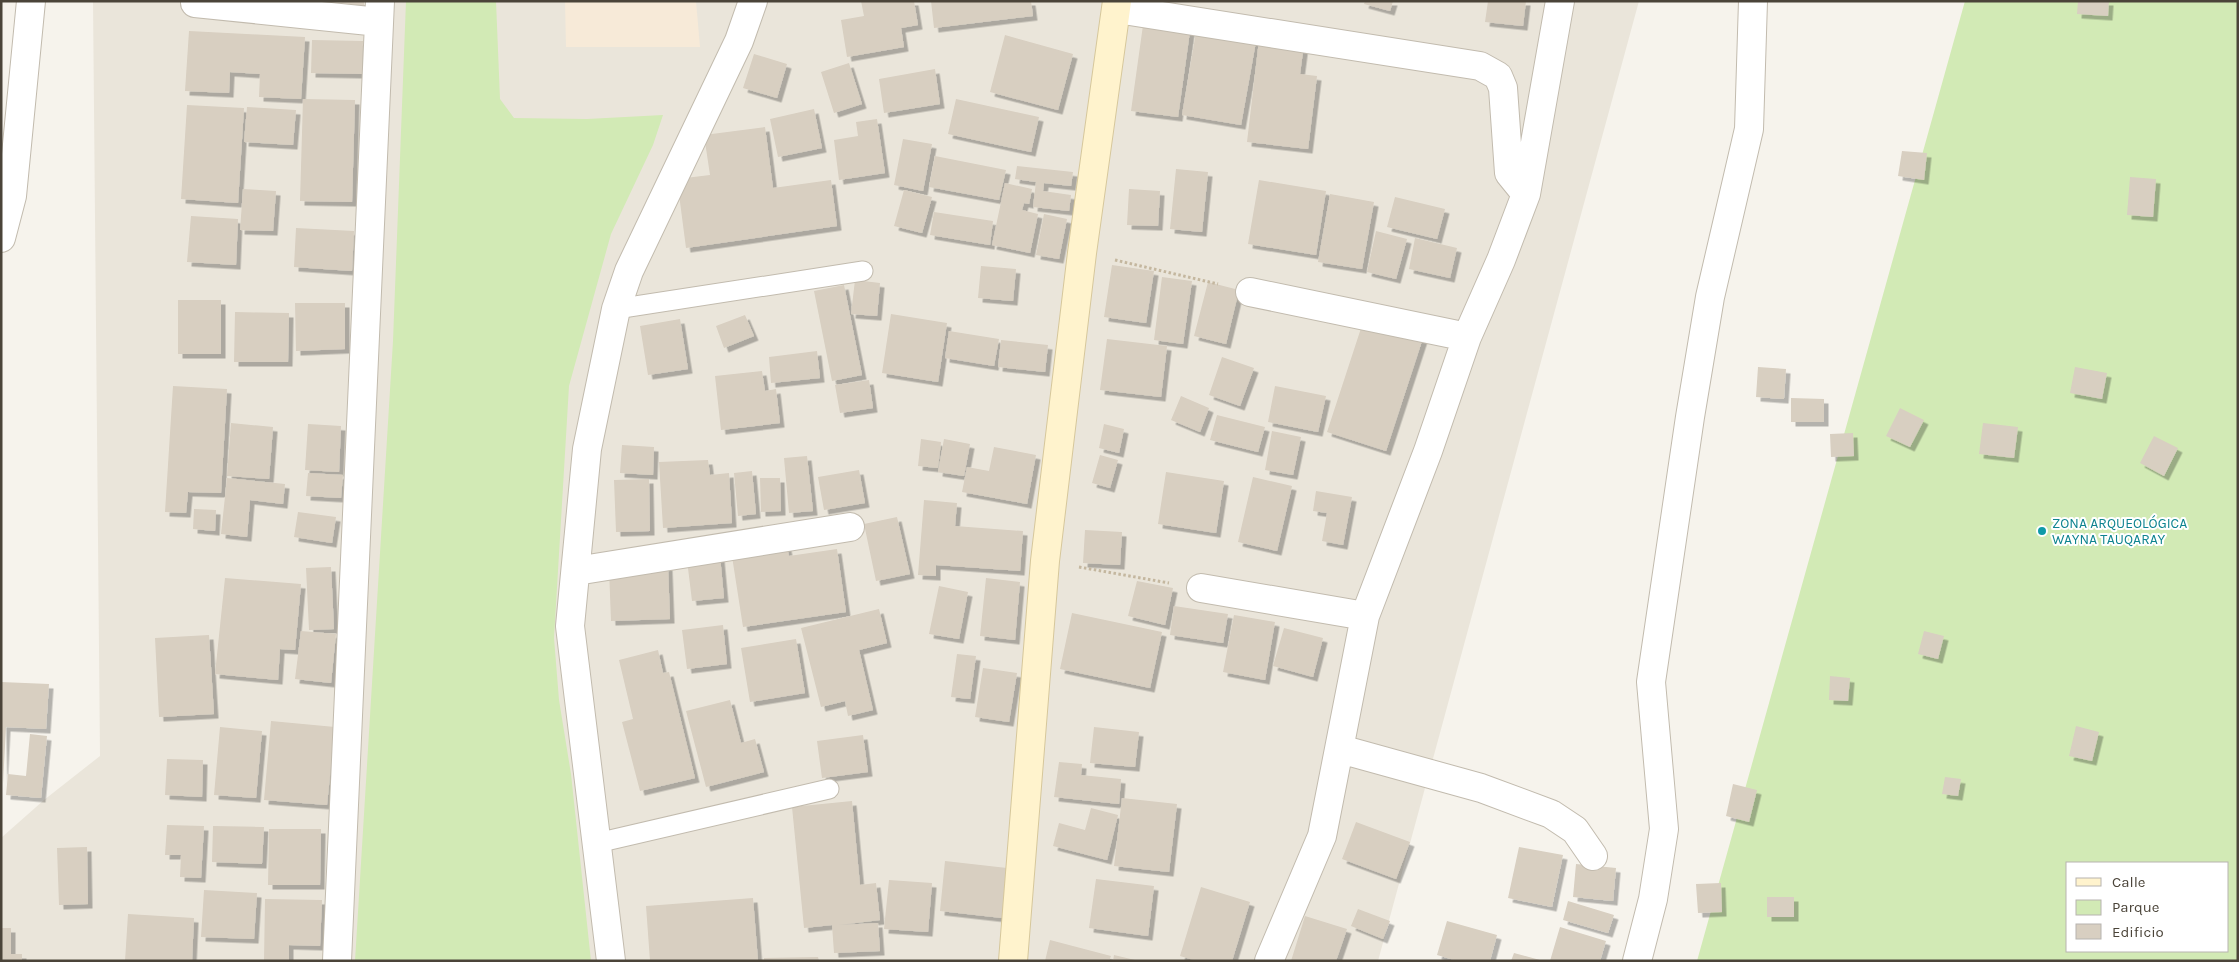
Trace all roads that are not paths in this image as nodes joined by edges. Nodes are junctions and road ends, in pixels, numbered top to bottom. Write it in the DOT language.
graph roads {
  1 [pos="30,1"];
  2 [pos="753,1"];
  3 [pos="1560,1"];
  4 [pos="1753,1"];
  5 [pos="194,3"];
  6 [pos="1117,5"];
  7 [pos="379,12"];
  8 [pos="1526,194"];
  9 [pos="1,238"];
  10 [pos="863,271"];
  11 [pos="1250,292"];
  12 [pos="616,309"];
  13 [pos="1467,337"];
  14 [pos="850,526"];
  15 [pos="576,571"];
  16 [pos="1201,588"];
  17 [pos="1365,616"];
  18 [pos="1340,749"];
  19 [pos="829,789"];
  20 [pos="597,843"];
  21 [pos="1593,856"];
  22 [pos="337,961"];
  23 [pos="610,961"];
  24 [pos="1014,961"];
  25 [pos="1269,961"];
  26 [pos="1637,961"];
  1 -- 9 [label="street"];
  2 -- 12 [label="street"];
  3 -- 8 [label="street"];
  4 -- 26 [label="street"];
  5 -- 7 [label="street"];
  6 -- 8 [label="street"];
  6 -- 24 [label="main road"];
  7 -- 22 [label="street"];
  8 -- 13 [label="street"];
  10 -- 12 [label="lane"];
  11 -- 13 [label="street"];
  12 -- 15 [label="street"];
  13 -- 17 [label="street"];
  14 -- 15 [label="street"];
  15 -- 20 [label="street"];
  16 -- 17 [label="street"];
  17 -- 18 [label="street"];
  18 -- 21 [label="street"];
  18 -- 25 [label="street"];
  19 -- 20 [label="lane"];
  20 -- 23 [label="street"];
}
